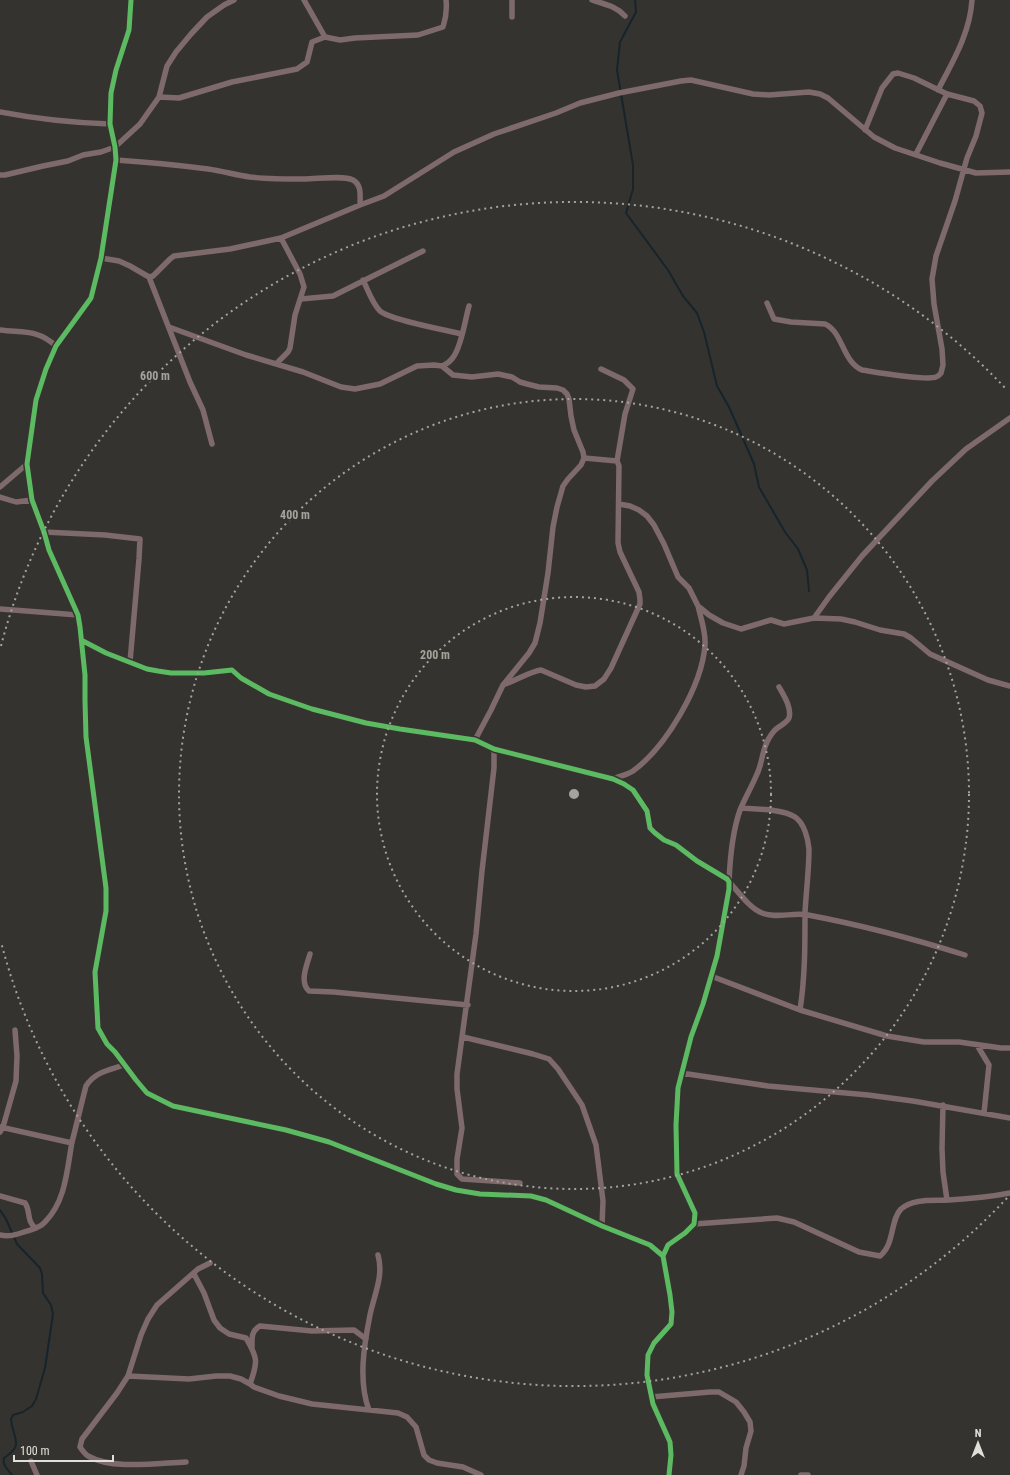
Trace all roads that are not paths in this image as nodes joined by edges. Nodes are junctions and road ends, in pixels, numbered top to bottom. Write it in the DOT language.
graph roads {
  1 [pos="131,0"];
  2 [pos="234,0"];
  3 [pos="304,0"];
  4 [pos="446,0"];
  5 [pos="512,0"];
  6 [pos="592,0"];
  7 [pos="972,0"];
  8 [pos="625,16"];
  9 [pos="512,17"];
  10 [pos="325,37"];
  11 [pos="938,90"];
  12 [pos="947,94"];
  13 [pos="159,97"];
  14 [pos="0,112"];
  15 [pos="110,124"];
  16 [pos="865,130"];
  17 [pos="115,147"];
  18 [pos="916,154"];
  19 [pos="116,160"];
  20 [pos="964,169"];
  21 [pos="1010,172"];
  22 [pos="0,175"];
  23 [pos="360,205"];
  24 [pos="282,238"];
  25 [pos="423,251"];
  26 [pos="101,258"];
  27 [pos="149,277"];
  28 [pos="363,280"];
  29 [pos="301,298"];
  30 [pos="767,303"];
  31 [pos="469,306"];
  32 [pos="169,327"];
  33 [pos="0,330"];
  34 [pos="462,334"];
  35 [pos="56,346"];
  36 [pos="277,363"];
  37 [pos="442,366"];
  38 [pos="601,368"];
  39 [pos="1010,418"];
  40 [pos="212,444"];
  41 [pos="584,458"];
  42 [pos="616,461"];
  43 [pos="27,464"];
  44 [pos="0,487"];
  45 [pos="0,497"];
  46 [pos="32,500"];
  47 [pos="620,504"];
  48 [pos="44,532"];
  49 [pos="698,606"];
  50 [pos="0,609"];
  51 [pos="78,615"];
  52 [pos="814,618"];
  53 [pos="82,641"];
  54 [pos="130,662"];
  55 [pos="503,685"];
  56 [pos="1010,686"];
  57 [pos="779,687"];
  58 [pos="475,740"];
  59 [pos="494,749"];
  60 [pos="613,779"];
  61 [pos="741,808"];
  62 [pos="729,882"];
  63 [pos="805,914"];
  64 [pos="310,954"];
  65 [pos="965,955"];
  66 [pos="712,976"];
  67 [pos="468,1005"];
  68 [pos="800,1010"];
  69 [pos="15,1030"];
  70 [pos="463,1037"];
  71 [pos="977,1045"];
  72 [pos="1010,1048"];
  73 [pos="124,1065"];
  74 [pos="681,1073"];
  75 [pos="944,1105"];
  76 [pos="984,1113"];
  77 [pos="1010,1118"];
  78 [pos="1,1129"];
  79 [pos="72,1143"];
  80 [pos="520,1183"];
  81 [pos="1010,1193"];
  82 [pos="0,1196"];
  83 [pos="947,1200"];
  84 [pos="694,1224"];
  85 [pos="602,1226"];
  86 [pos="36,1228"];
  87 [pos="0,1235"];
  88 [pos="378,1255"];
  89 [pos="663,1256"];
  90 [pos="210,1263"];
  91 [pos="194,1274"];
  92 [pos="366,1339"];
  93 [pos="252,1347"];
  94 [pos="128,1376"];
  95 [pos="250,1384"];
  96 [pos="651,1397"];
  97 [pos="369,1410"];
  98 [pos="31,1461"];
  99 [pos="186,1462"];
  100 [pos="37,1475"];
  101 [pos="481,1475"];
  102 [pos="668,1475"];
  103 [pos="742,1475"];
  104 [pos="801,1475"];
  105 [pos="808,1475"];
  1 -- 15 [label="street"];
  2 -- 13 [label="street"];
  3 -- 10 [label="street"];
  4 -- 10 [label="street"];
  5 -- 9 [label="street"];
  6 -- 8 [label="street"];
  7 -- 11 [label="street"];
  10 -- 13 [label="street"];
  11 -- 12 [label="street"];
  11 -- 16 [label="street"];
  12 -- 18 [label="street"];
  12 -- 20 [label="street"];
  13 -- 17 [label="street"];
  14 -- 15 [label="street"];
  15 -- 17 [label="street"];
  16 -- 18 [label="street"];
  16 -- 23 [label="street"];
  17 -- 19 [label="street"];
  17 -- 22 [label="street"];
  18 -- 20 [label="street"];
  19 -- 23 [label="street"];
  19 -- 26 [label="street"];
  20 -- 21 [label="street"];
  20 -- 30 [label="street"];
  23 -- 24 [label="street"];
  24 -- 27 [label="street"];
  24 -- 29 [label="street"];
  25 -- 28 [label="street"];
  26 -- 27 [label="street"];
  26 -- 35 [label="street"];
  27 -- 32 [label="street"];
  28 -- 29 [label="street"];
  28 -- 34 [label="street"];
  29 -- 36 [label="street"];
  31 -- 34 [label="street"];
  32 -- 36 [label="street"];
  32 -- 40 [label="street"];
  33 -- 35 [label="street"];
  34 -- 37 [label="street"];
  35 -- 43 [label="street"];
  36 -- 37 [label="street"];
  37 -- 41 [label="street"];
  38 -- 42 [label="street"];
  39 -- 52 [label="street"];
  41 -- 42 [label="street"];
  41 -- 55 [label="street"];
  42 -- 47 [label="street"];
  43 -- 44 [label="street"];
  43 -- 46 [label="street"];
  45 -- 46 [label="street"];
  46 -- 48 [label="street"];
  47 -- 49 [label="street"];
  47 -- 55 [label="street"];
  48 -- 51 [label="street"];
  48 -- 54 [label="street"];
  49 -- 52 [label="street"];
  49 -- 60 [label="street"];
  50 -- 51 [label="street"];
  51 -- 53 [label="street"];
  52 -- 56 [label="street"];
  53 -- 54 [label="street"];
  53 -- 73 [label="street"];
  54 -- 58 [label="street"];
  55 -- 58 [label="street"];
  57 -- 61 [label="street"];
  58 -- 59 [label="street"];
  59 -- 60 [label="street"];
  59 -- 67 [label="street"];
  60 -- 62 [label="street"];
  61 -- 62 [label="street"];
  61 -- 63 [label="street"];
  62 -- 63 [label="street"];
  62 -- 66 [label="street"];
  63 -- 65 [label="street"];
  63 -- 68 [label="street"];
  64 -- 67 [label="street"];
  66 -- 68 [label="street"];
  66 -- 74 [label="street"];
  67 -- 70 [label="street"];
  68 -- 71 [label="street"];
  69 -- 78 [label="street"];
  70 -- 80 [label="street"];
  70 -- 85 [label="street"];
  71 -- 72 [label="street"];
  71 -- 76 [label="street"];
  73 -- 79 [label="street"];
  73 -- 85 [label="street"];
  74 -- 75 [label="street"];
  74 -- 84 [label="street"];
  75 -- 76 [label="street"];
  75 -- 83 [label="street"];
  76 -- 77 [label="street"];
  78 -- 79 [label="street"];
  79 -- 86 [label="street"];
  81 -- 83 [label="street"];
  82 -- 86 [label="street"];
  83 -- 84 [label="street"];
  84 -- 89 [label="street"];
  85 -- 89 [label="street"];
  86 -- 87 [label="street"];
  88 -- 92 [label="street"];
  89 -- 96 [label="street"];
  90 -- 91 [label="street"];
  91 -- 93 [label="street"];
  91 -- 94 [label="street"];
  92 -- 93 [label="street"];
  92 -- 97 [label="street"];
  93 -- 95 [label="street"];
  94 -- 95 [label="street"];
  94 -- 99 [label="street"];
  95 -- 97 [label="street"];
  96 -- 102 [label="street"];
  96 -- 103 [label="street"];
  97 -- 101 [label="street"];
  98 -- 100 [label="street"];
  104 -- 105 [label="street"];
}
